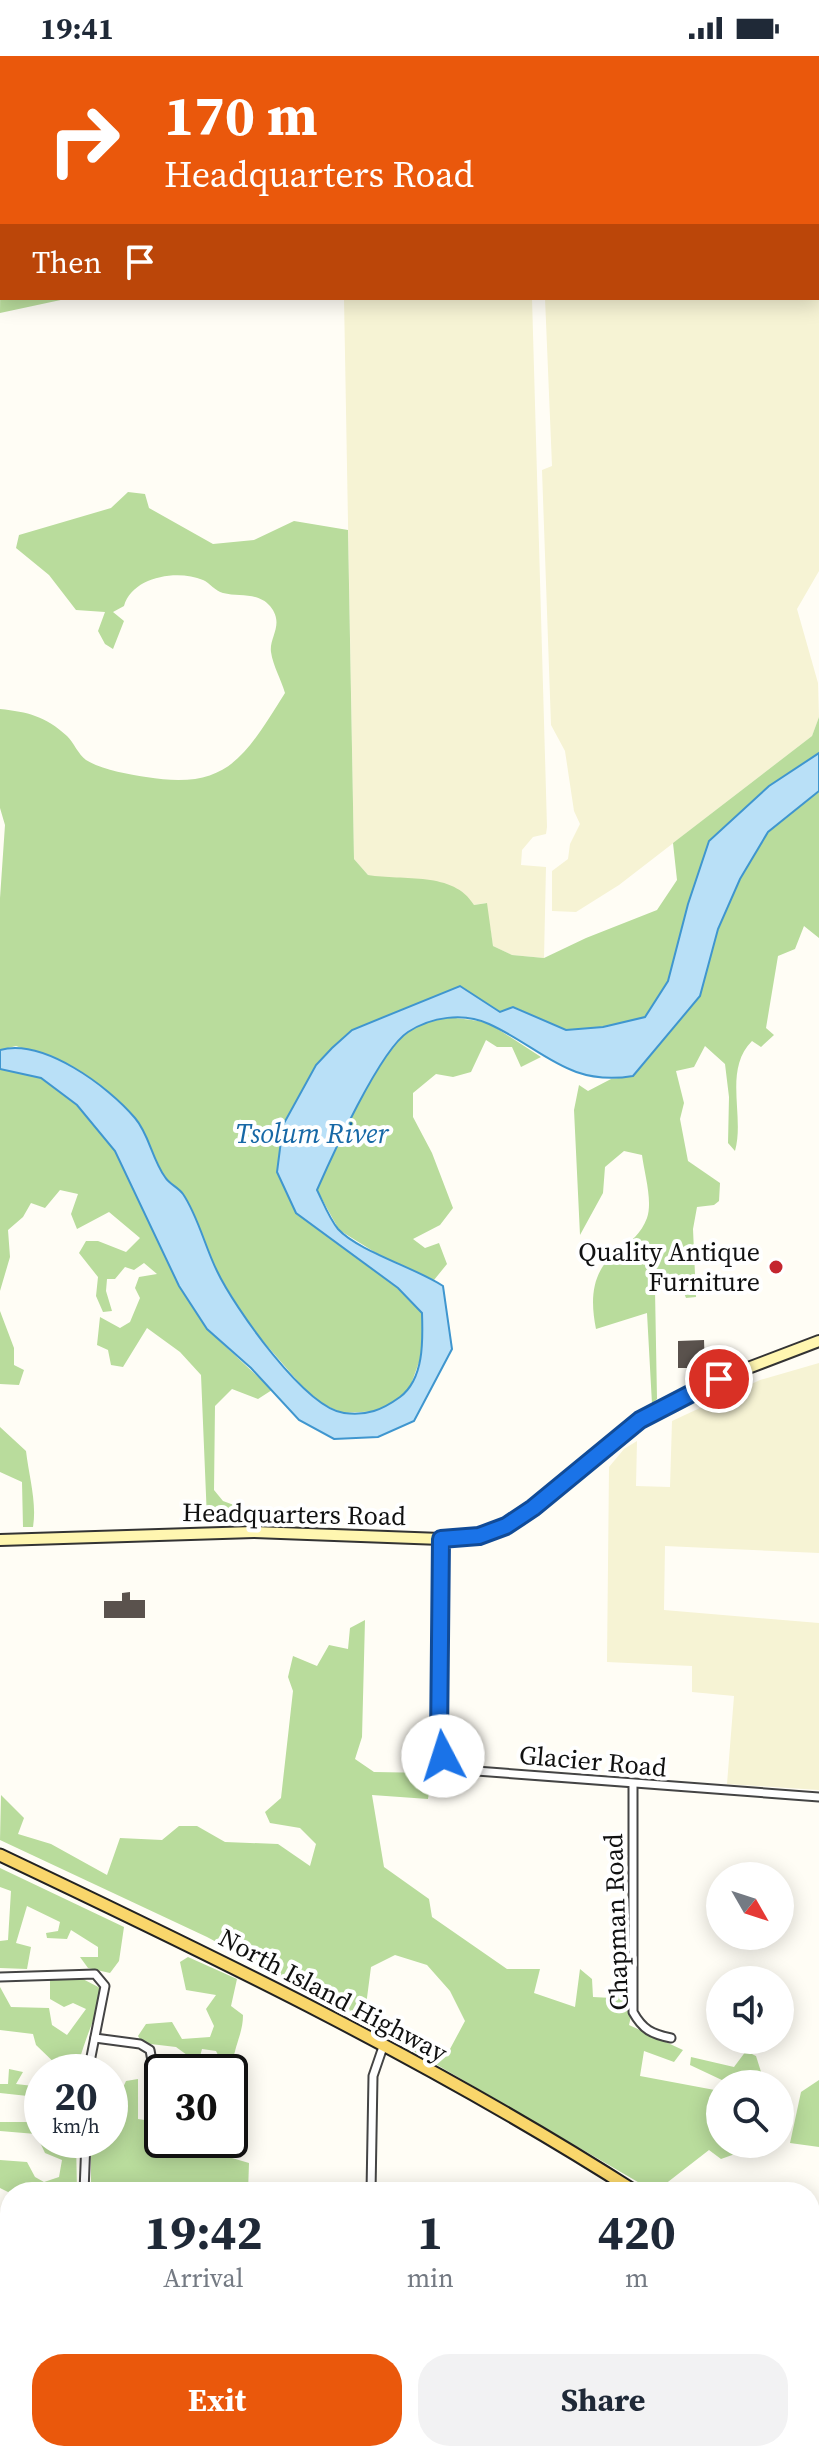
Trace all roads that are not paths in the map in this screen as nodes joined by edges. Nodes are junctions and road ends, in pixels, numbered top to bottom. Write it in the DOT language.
graph roads {
  1 [pos="819,1341"];
  2 [pos="441,1539"];
  3 [pos="0,1540"];
  4 [pos="633,1784"];
  5 [pos="819,1797"];
  6 [pos="0,1855"];
  7 [pos="0,1977"];
  8 [pos="95,2038"];
  9 [pos="671,2038"];
  10 [pos="384,2044"];
  11 [pos="92,2054"];
  12 [pos="151,2054"];
  13 [pos="85,2158"];
  14 [pos="84,2182"];
  15 [pos="371,2182"];
  16 [pos="620,2182"];
  1 -- 2 [label="main road, Headquarters Road"];
  2 -- 3 [label="main road, Headquarters Road"];
  2 -- 4 [label="street, Glacier Road"];
  4 -- 5 [label="street, Glacier Road"];
  4 -- 9 [label="street, Chapman Road"];
  6 -- 10 [label="main road, North Island Highway"];
  7 -- 8 [label="street"];
  8 -- 11 [label="street"];
  8 -- 12 [label="street"];
  10 -- 15 [label="street"];
  10 -- 16 [label="main road, North Island Highway"];
  13 -- 14 [label="street"];
}
